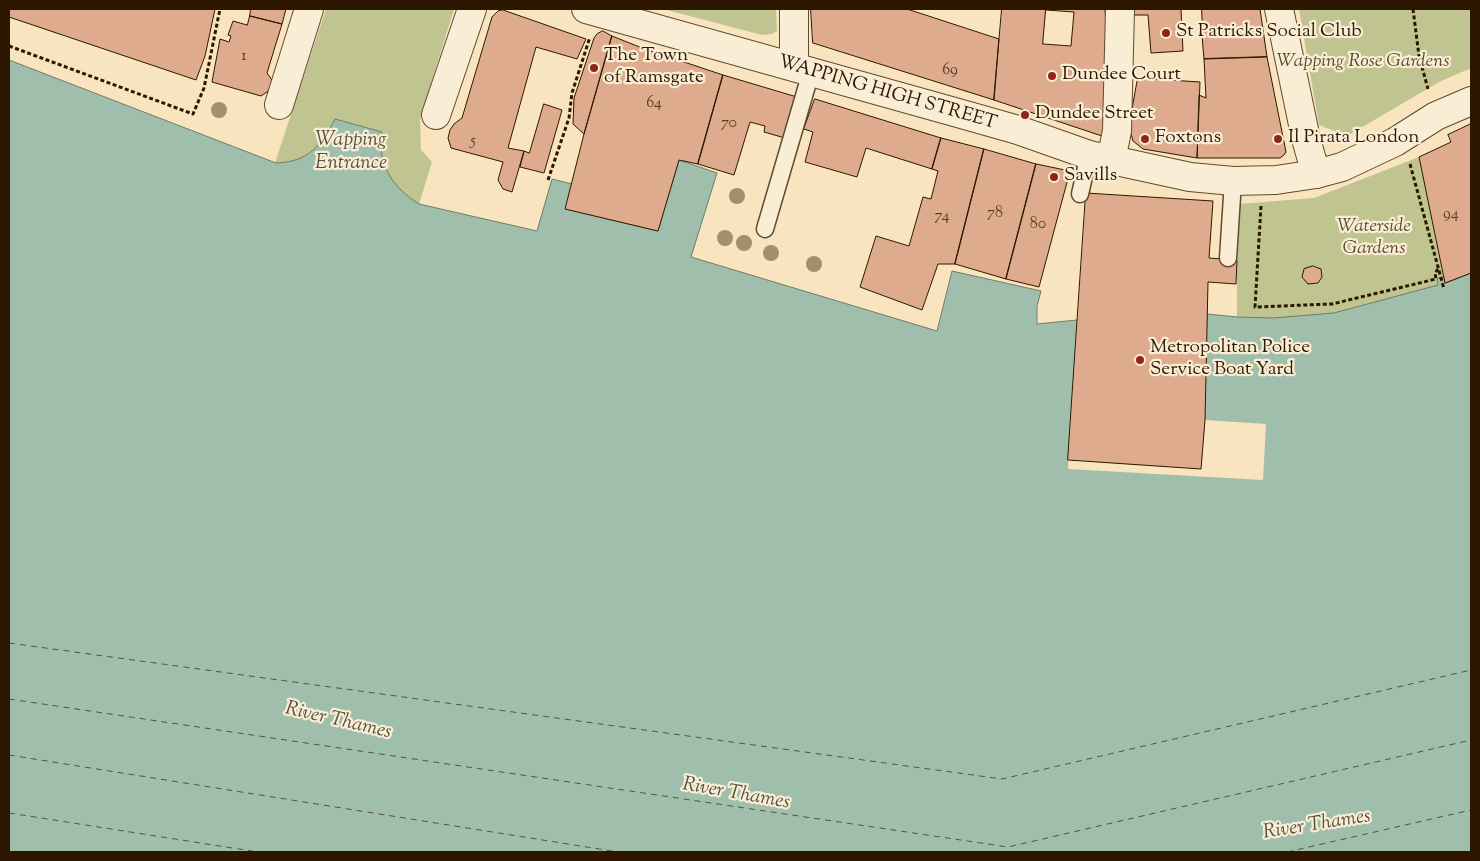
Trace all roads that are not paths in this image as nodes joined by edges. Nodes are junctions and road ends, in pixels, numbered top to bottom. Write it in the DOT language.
graph roads {
  1 [pos="309,9"];
  2 [pos="472,9"];
  3 [pos="794,9"];
  4 [pos="1120,9"];
  5 [pos="1279,9"];
  6 [pos="592,11"];
  7 [pos="802,70"];
  8 [pos="1471,101"];
  9 [pos="279,105"];
  10 [pos="436,115"];
  11 [pos="1100,158"];
  12 [pos="1316,174"];
  13 [pos="1233,181"];
  14 [pos="1080,194"];
  15 [pos="766,229"];
  16 [pos="1228,258"];
  1 -- 9 [label="street"];
  2 -- 10 [label="street"];
  3 -- 7 [label="street"];
  4 -- 11 [label="street"];
  5 -- 12 [label="street"];
  6 -- 7 [label="street, WAPPING HIGH STREET"];
  7 -- 11 [label="street, WAPPING HIGH STREET"];
  7 -- 15 [label="lane"];
  8 -- 12 [label="street, WAPPING HIGH STREET"];
  11 -- 13 [label="street, WAPPING HIGH STREET"];
  11 -- 14 [label="lane"];
  12 -- 13 [label="street, WAPPING HIGH STREET"];
  13 -- 16 [label="lane"];
}
